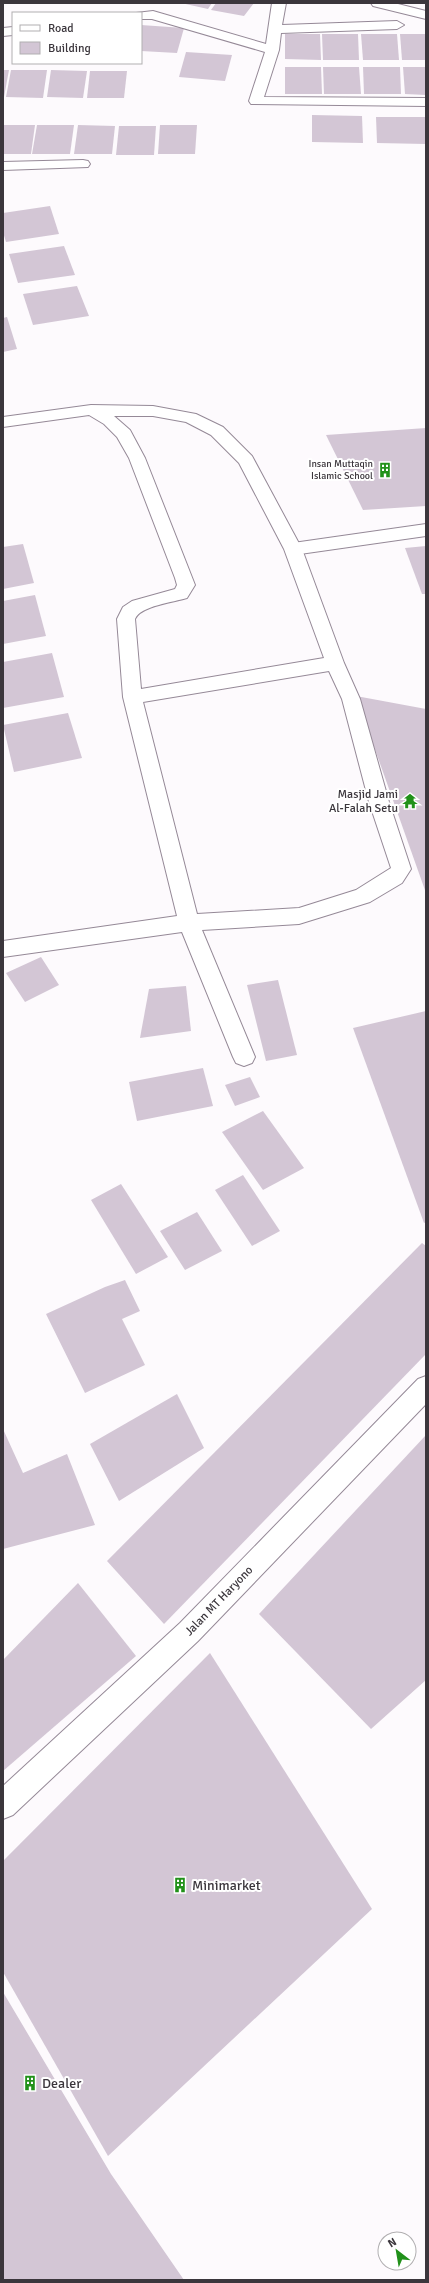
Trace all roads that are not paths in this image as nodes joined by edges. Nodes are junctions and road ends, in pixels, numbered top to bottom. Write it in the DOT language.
graph roads {
  1 [pos="279,3"];
  2 [pos="378,3"];
  3 [pos="142,15"];
  4 [pos="426,15"];
  5 [pos="397,25"];
  6 [pos="275,29"];
  7 [pos="272,50"];
  8 [pos="426,102"];
  9 [pos="83,164"];
  10 [pos="3,166"];
  11 [pos="91,410"];
  12 [pos="3,422"];
  13 [pos="426,530"];
  14 [pos="293,549"];
  15 [pos="335,663"];
  16 [pos="132,696"];
  17 [pos="189,923"];
  18 [pos="3,949"];
  19 [pos="244,1057"];
  20 [pos="426,1387"];
  21 [pos="3,1805"];
  1 -- 6 [label="street"];
  2 -- 4 [label="street"];
  3 -- 7 [label="street"];
  5 -- 6 [label="street"];
  6 -- 7 [label="street"];
  7 -- 8 [label="street"];
  9 -- 10 [label="street"];
  11 -- 12 [label="street"];
  11 -- 14 [label="street"];
  11 -- 16 [label="street"];
  13 -- 14 [label="lane"];
  14 -- 15 [label="street"];
  15 -- 16 [label="street"];
  15 -- 17 [label="street"];
  16 -- 17 [label="street"];
  17 -- 18 [label="street"];
  17 -- 19 [label="street"];
  20 -- 21 [label="street, Jalan MT Haryono"];
}
